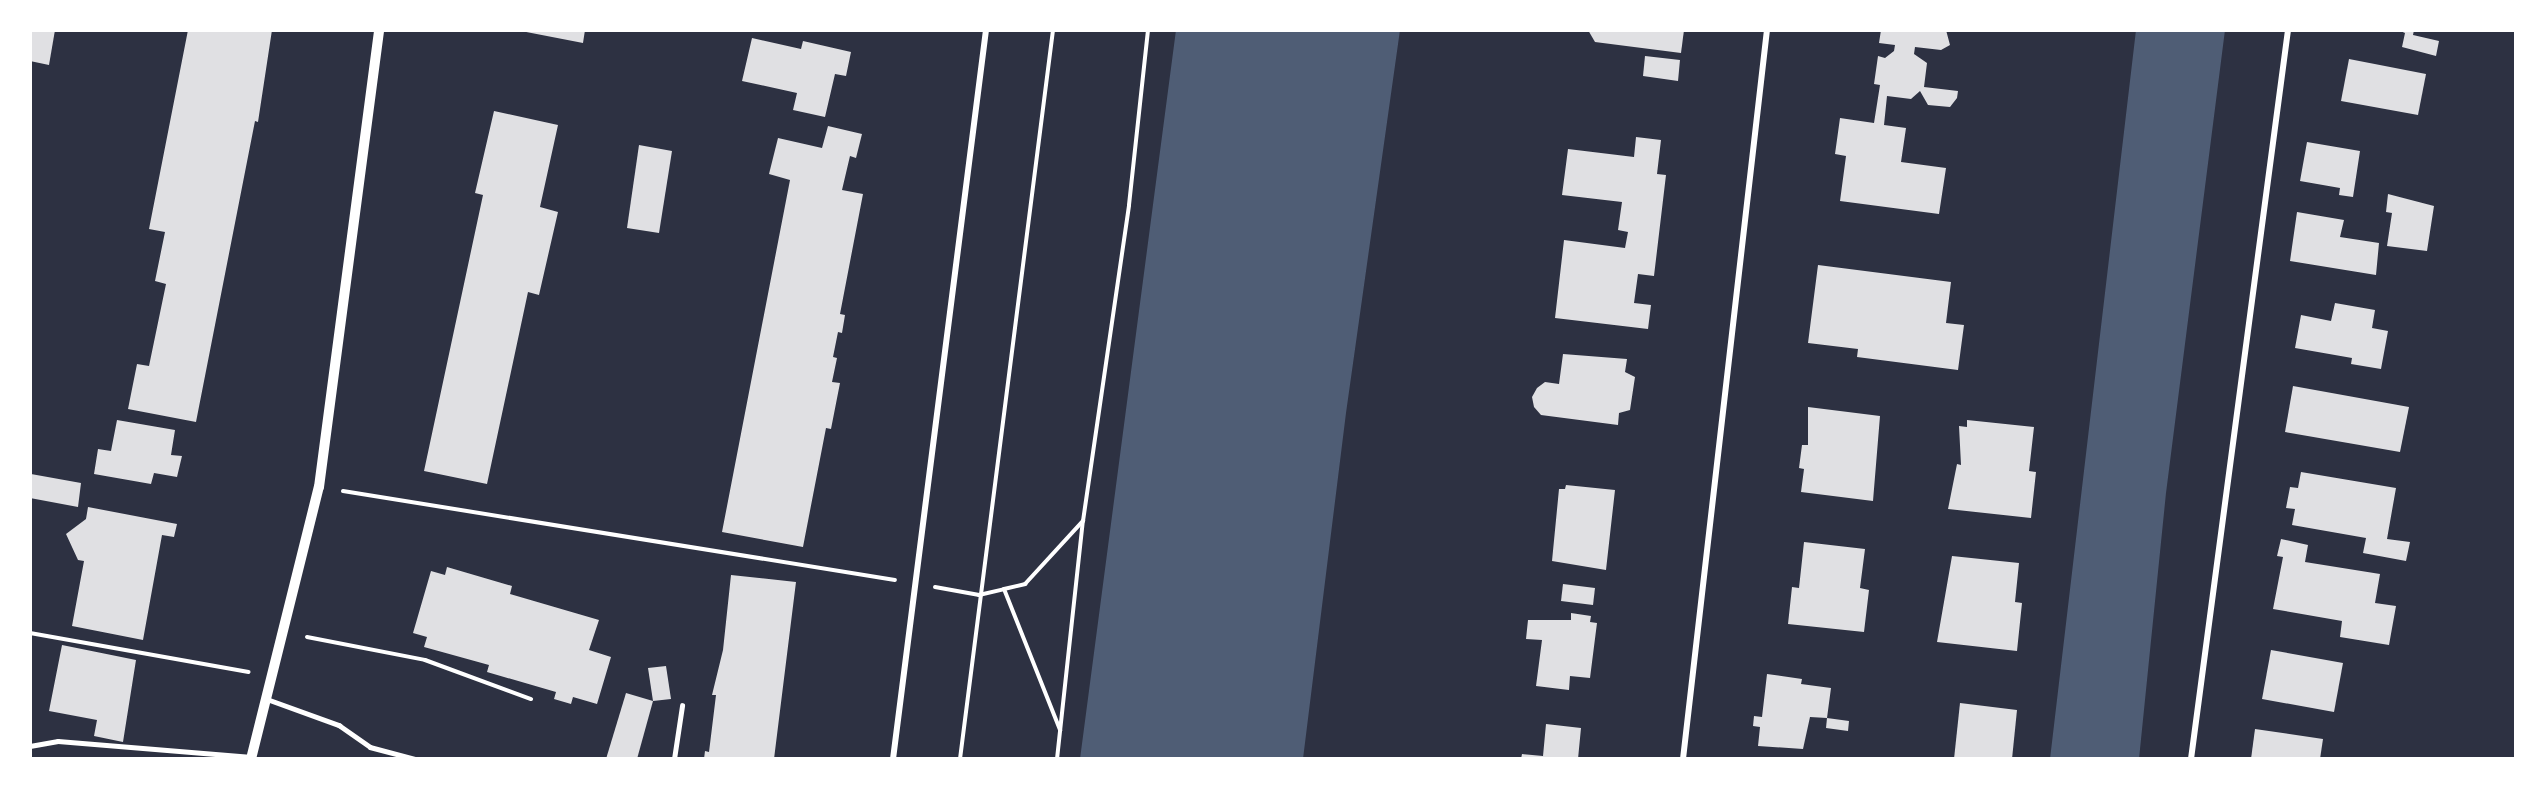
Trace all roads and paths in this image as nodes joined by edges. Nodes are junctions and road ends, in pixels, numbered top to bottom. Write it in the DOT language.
graph roads {
  1 [pos="379,30"];
  2 [pos="986,30"];
  3 [pos="1053,30"];
  4 [pos="1148,30"];
  5 [pos="1767,30"];
  6 [pos="2288,30"];
  7 [pos="319,487"];
  8 [pos="1083,521"];
  9 [pos="915,583"];
  10 [pos="1004,589"];
  11 [pos="979,595"];
  12 [pos="285,632"];
  13 [pos="30,633"];
  14 [pos="273,676"];
  15 [pos="267,699"];
  16 [pos="531,699"];
  17 [pos="682,706"];
  18 [pos="1060,730"];
  19 [pos="30,746"];
  20 [pos="251,758"];
  21 [pos="415,759"];
  22 [pos="674,759"];
  23 [pos="893,759"];
  24 [pos="960,759"];
  25 [pos="1057,759"];
  26 [pos="1683,759"];
  27 [pos="2192,759"];
  1 -- 7 [label="street"];
  2 -- 9 [label="street"];
  3 -- 11 [label="path"];
  4 -- 8 [label="path"];
  5 -- 26 [label="street"];
  6 -- 27 [label="street"];
  7 -- 9 [label="path"];
  7 -- 12 [label="street"];
  8 -- 10 [label="path"];
  8 -- 18 [label="path"];
  9 -- 11 [label="path"];
  9 -- 23 [label="street"];
  10 -- 11 [label="path"];
  10 -- 18 [label="path"];
  11 -- 24 [label="path"];
  12 -- 14 [label="street"];
  12 -- 16 [label="path"];
  13 -- 14 [label="path"];
  14 -- 15 [label="street"];
  15 -- 20 [label="street"];
  15 -- 21 [label="lane"];
  17 -- 22 [label="lane"];
  18 -- 25 [label="path"];
  19 -- 20 [label="lane"];
}
